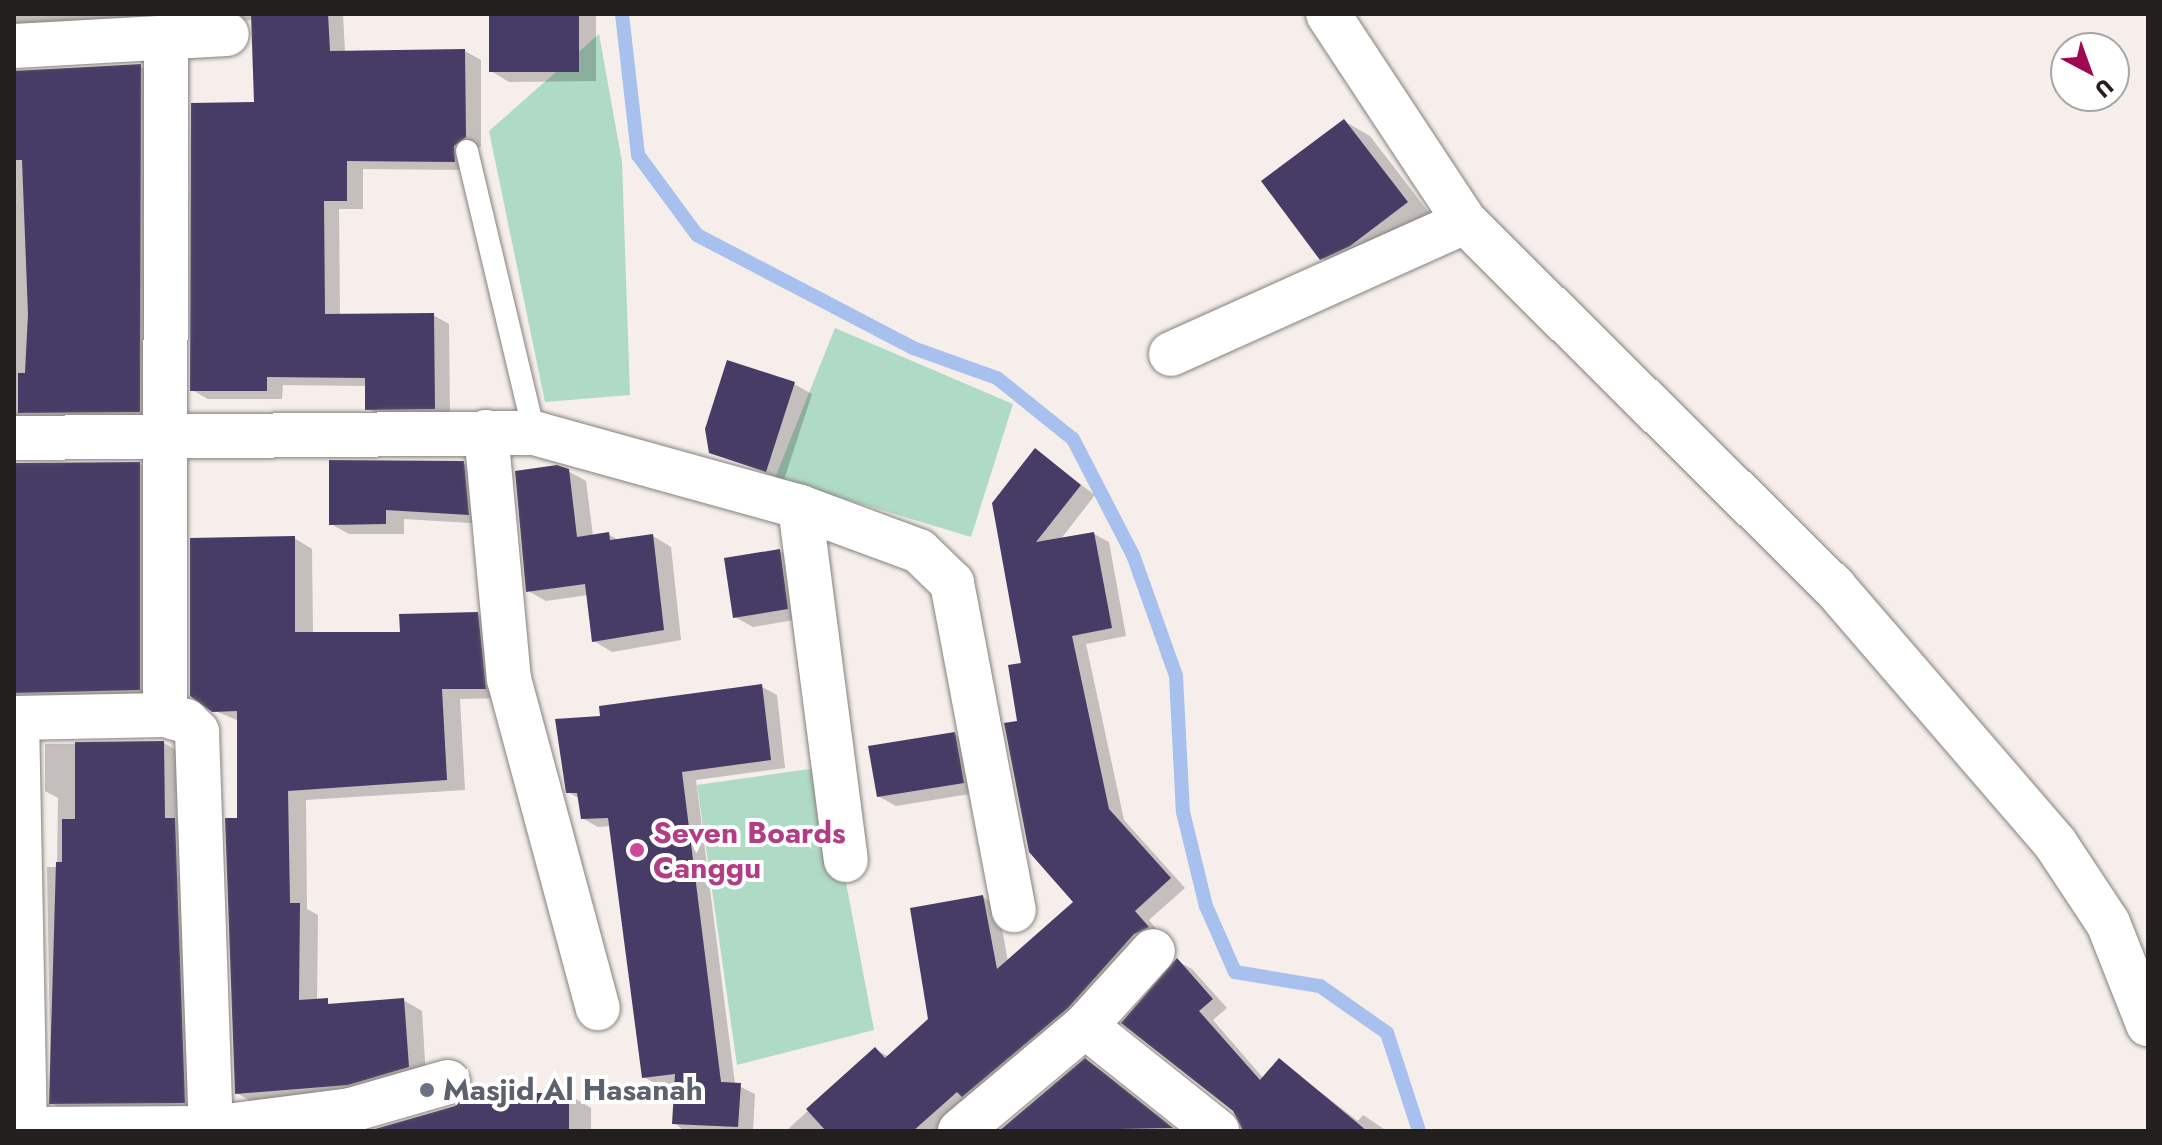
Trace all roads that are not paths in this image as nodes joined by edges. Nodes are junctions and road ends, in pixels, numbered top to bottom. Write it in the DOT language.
graph roads {
  1 [pos="1328,14"];
  2 [pos="227,34"];
  3 [pos="34,35"];
  4 [pos="166,38"];
  5 [pos="467,151"];
  6 [pos="1465,222"];
  7 [pos="1171,354"];
  8 [pos="486,432"];
  9 [pos="534,433"];
  10 [pos="14,438"];
  11 [pos="166,438"];
  12 [pos="800,507"];
  13 [pos="165,715"];
  14 [pos="15,718"];
  15 [pos="846,860"];
  16 [pos="1014,910"];
  17 [pos="1153,951"];
  18 [pos="598,1008"];
  19 [pos="2148,1024"];
  20 [pos="1085,1026"];
  21 [pos="448,1082"];
  22 [pos="1198,1126"];
  23 [pos="21,1129"];
  24 [pos="211,1129"];
  25 [pos="960,1131"];
  1 -- 6 [label="street"];
  2 -- 4 [label="street"];
  3 -- 4 [label="street"];
  4 -- 11 [label="street"];
  5 -- 9 [label="lane"];
  6 -- 7 [label="street"];
  6 -- 19 [label="street"];
  8 -- 9 [label="street"];
  8 -- 11 [label="street"];
  8 -- 18 [label="street"];
  9 -- 12 [label="street"];
  10 -- 11 [label="street"];
  11 -- 13 [label="street"];
  12 -- 15 [label="street"];
  12 -- 16 [label="street"];
  13 -- 14 [label="street"];
  13 -- 24 [label="street"];
  14 -- 23 [label="street"];
  17 -- 20 [label="street"];
  20 -- 22 [label="street"];
  20 -- 25 [label="street"];
  21 -- 24 [label="street"];
  23 -- 24 [label="street"];
}
